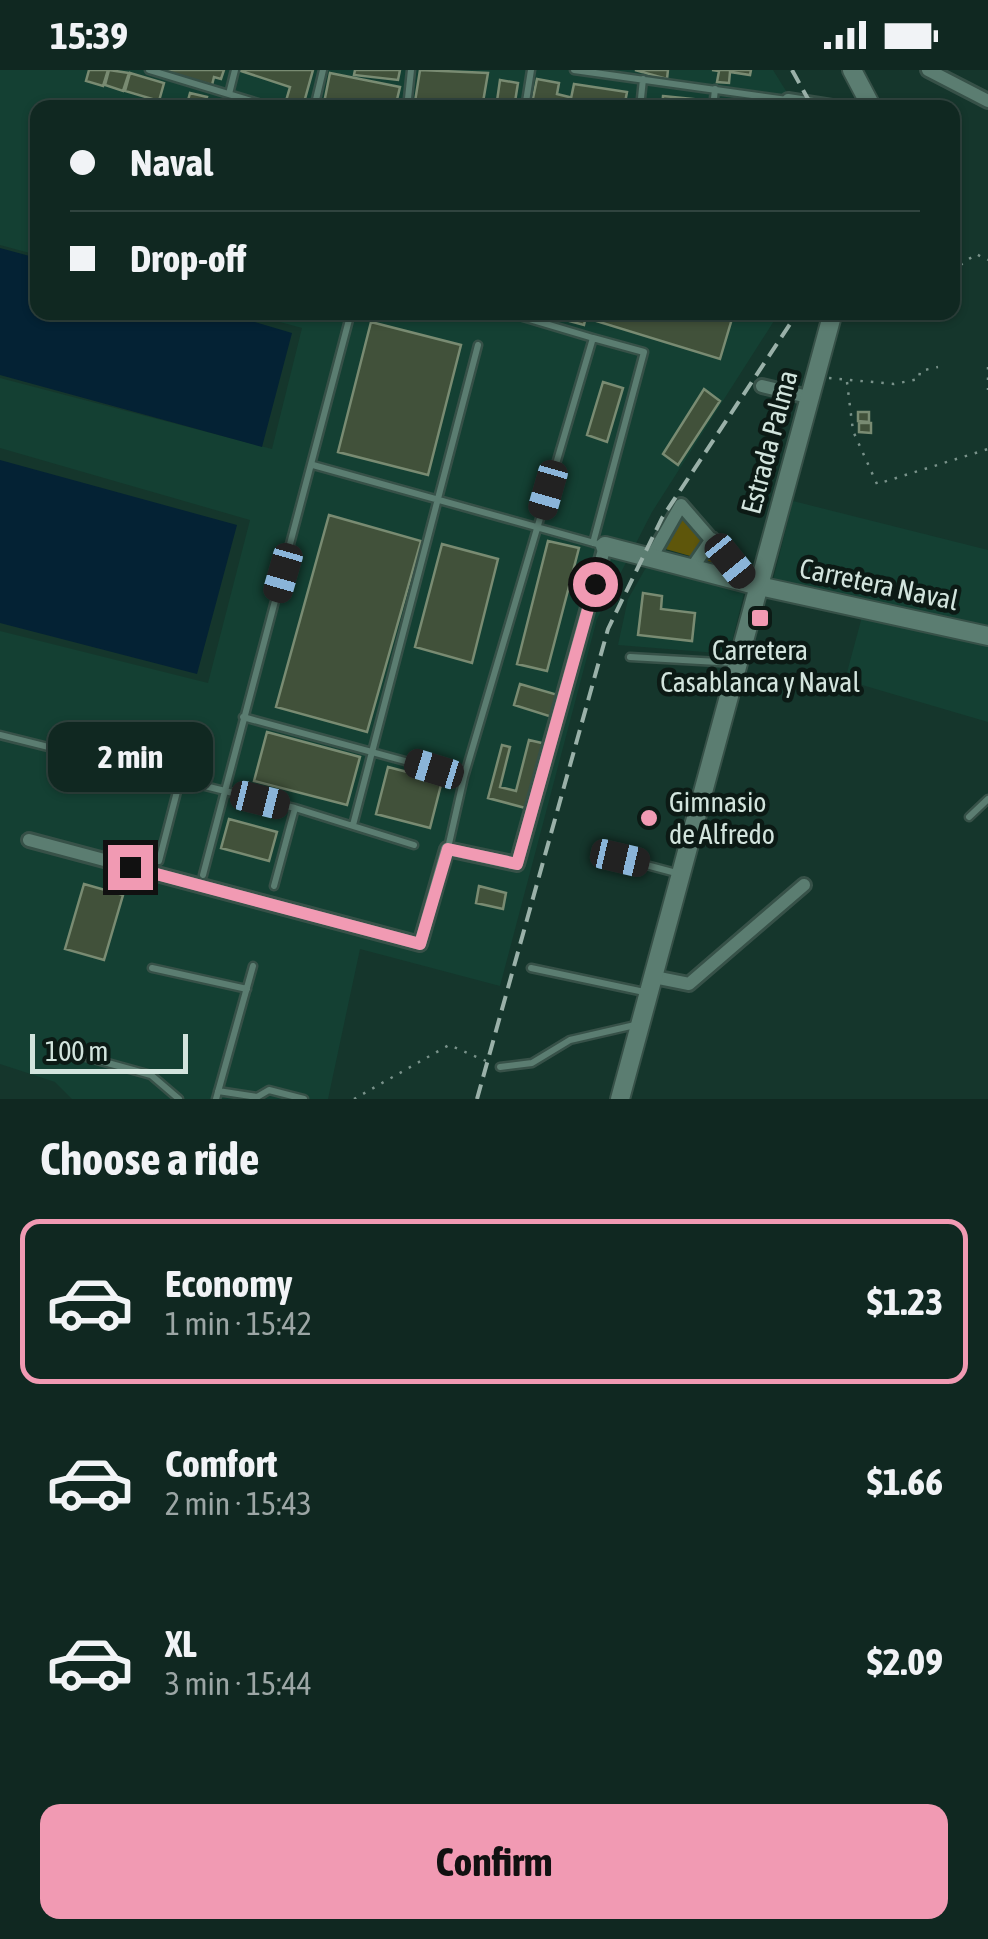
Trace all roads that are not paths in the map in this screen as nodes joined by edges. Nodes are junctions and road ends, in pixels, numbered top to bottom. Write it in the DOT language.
graph roads {
  1 [pos="149,70"];
  2 [pos="234,70"];
  3 [pos="323,70"];
  4 [pos="412,70"];
  5 [pos="531,70"];
  6 [pos="574,70"];
  7 [pos="852,70"];
  8 [pos="928,70"];
  9 [pos="643,80"];
  10 [pos="715,89"];
  11 [pos="229,94"];
  12 [pos="249,100"];
  13 [pos="316,100"];
  14 [pos="407,100"];
  15 [pos="526,100"];
  16 [pos="641,100"];
  17 [pos="714,100"];
  18 [pos="788,100"];
  19 [pos="868,100"];
  20 [pos="988,102"];
  21 [pos="349,320"];
  22 [pos="533,320"];
  23 [pos="832,320"];
  24 [pos="593,338"];
  25 [pos="478,345"];
  26 [pos="762,386"];
  27 [pos="808,398"];
  28 [pos="313,465"];
  29 [pos="436,501"];
  30 [pos="537,528"];
  31 [pos="712,539"];
  32 [pos="599,544"];
  33 [pos="652,556"];
  34 [pos="692,568"];
  35 [pos="754,585"];
  36 [pos="988,636"];
  37 [pos="630,656"];
  38 [pos="737,663"];
  39 [pos="243,717"];
  40 [pos="0,735"];
  41 [pos="373,751"];
  42 [pos="464,778"];
  43 [pos="180,780"];
  44 [pos="225,791"];
  45 [pos="988,799"];
  46 [pos="294,808"];
  47 [pos="969,817"];
  48 [pos="354,825"];
  49 [pos="29,840"];
  50 [pos="414,844"];
  51 [pos="448,849"];
  52 [pos="620,858"];
  53 [pos="158,861"];
  54 [pos="203,874"];
  55 [pos="681,874"];
  56 [pos="804,885"];
  57 [pos="274,886"];
  58 [pos="253,966"];
  59 [pos="152,968"];
  60 [pos="532,968"];
  61 [pos="652,985"];
  62 [pos="247,989"];
  63 [pos="641,1024"];
  64 [pos="86,1057"];
  65 [pos="500,1067"];
  66 [pos="217,1095"];
  67 [pos="180,1099"];
  68 [pos="304,1099"];
  69 [pos="620,1099"];
  1 -- 11 [label="lane"];
  2 -- 11 [label="lane"];
  3 -- 13 [label="lane"];
  4 -- 14 [label="lane"];
  5 -- 15 [label="lane"];
  6 -- 9 [label="lane"];
  7 -- 19 [label="main road"];
  8 -- 20 [label="street"];
  9 -- 10 [label="lane"];
  9 -- 16 [label="lane"];
  10 -- 17 [label="lane"];
  10 -- 18 [label="lane"];
  11 -- 12 [label="lane"];
  21 -- 28 [label="lane"];
  22 -- 24 [label="lane"];
  23 -- 27 [label="main road, Estrada Palma"];
  24 -- 30 [label="lane"];
  24 -- 32 [label="lane"];
  25 -- 29 [label="lane"];
  26 -- 27 [label="street"];
  27 -- 35 [label="main road, Estrada Palma"];
  28 -- 29 [label="lane"];
  28 -- 39 [label="lane"];
  29 -- 30 [label="lane"];
  29 -- 41 [label="lane"];
  30 -- 32 [label="lane"];
  30 -- 42 [label="lane"];
  31 -- 33 [label="street"];
  31 -- 34 [label="street"];
  31 -- 35 [label="street"];
  32 -- 33 [label="main road, Carretera Naval"];
  32 -- 51 [label="street"];
  33 -- 34 [label="main road, Carretera Naval"];
  34 -- 35 [label="main road, Carretera Naval"];
  35 -- 36 [label="main road, Carretera Naval"];
  35 -- 38 [label="main road, Estrada Palma"];
  37 -- 38 [label="lane"];
  38 -- 55 [label="main road, Estrada Palma"];
  39 -- 41 [label="lane"];
  39 -- 44 [label="lane"];
  40 -- 43 [label="lane"];
  41 -- 42 [label="lane"];
  41 -- 48 [label="lane"];
  42 -- 51 [label="lane"];
  43 -- 44 [label="lane"];
  43 -- 53 [label="lane"];
  44 -- 46 [label="lane"];
  44 -- 54 [label="lane"];
  45 -- 47 [label="lane"];
  46 -- 48 [label="lane"];
  46 -- 57 [label="lane"];
  48 -- 50 [label="lane"];
  49 -- 51 [label="street"];
  52 -- 55 [label="lane"];
  55 -- 61 [label="main road, Estrada Palma"];
  56 -- 61 [label="street"];
  58 -- 62 [label="lane"];
  59 -- 62 [label="lane"];
  60 -- 61 [label="lane"];
  61 -- 63 [label="main road, Estrada Palma"];
  62 -- 66 [label="lane"];
  63 -- 65 [label="lane"];
  63 -- 69 [label="main road, Estrada Palma"];
  64 -- 67 [label="lane"];
  66 -- 68 [label="lane"];
}
